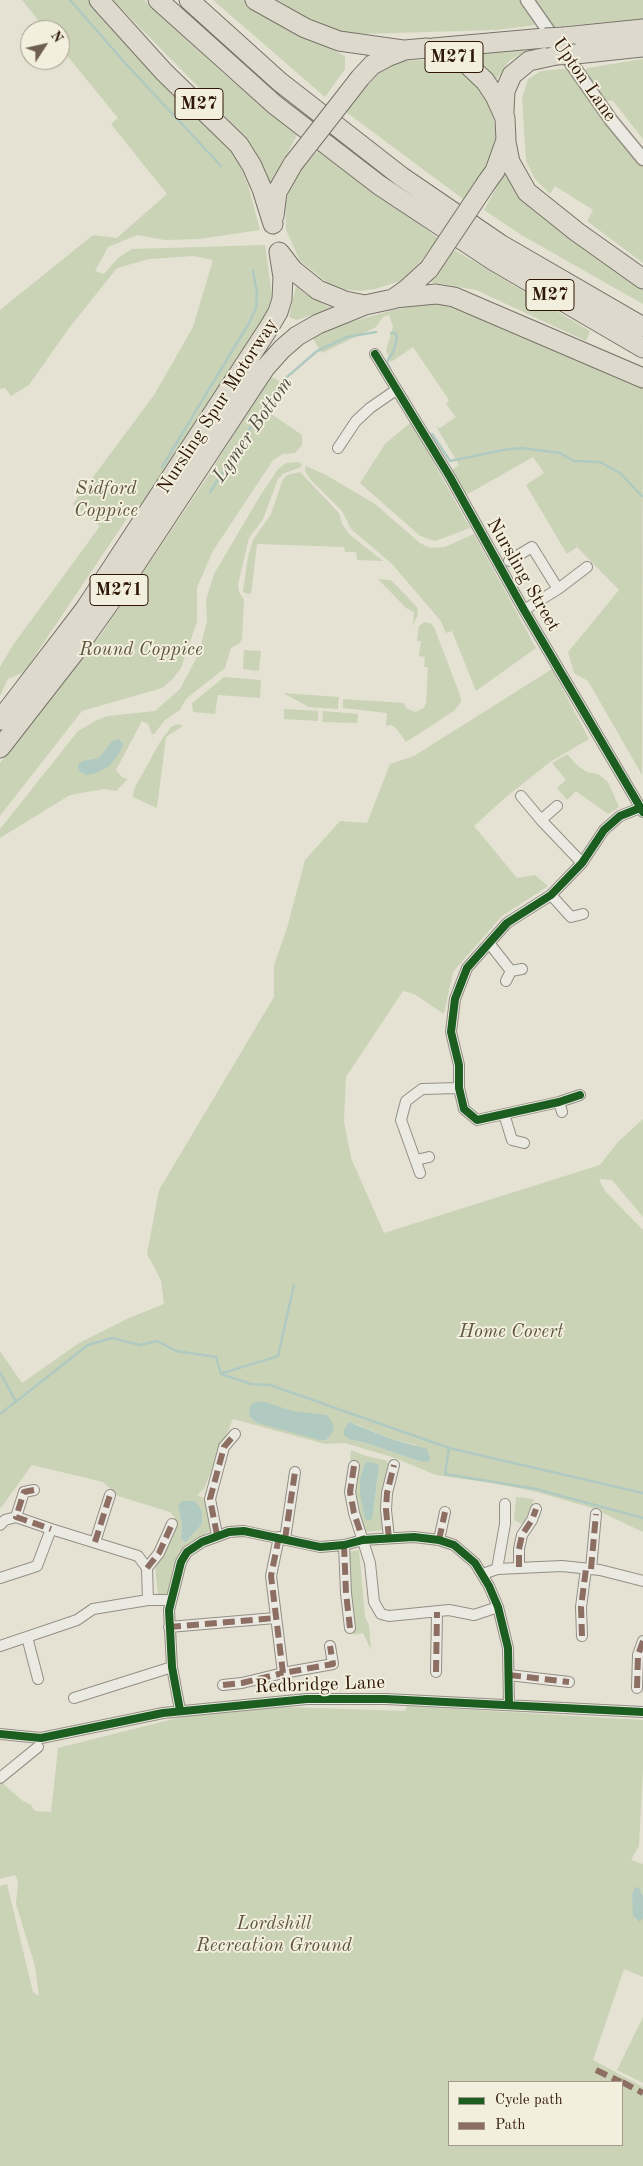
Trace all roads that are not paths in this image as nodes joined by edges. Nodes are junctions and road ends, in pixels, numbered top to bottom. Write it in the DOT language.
graph roads {
  1 [pos="99,0"];
  2 [pos="158,0"];
  3 [pos="189,0"];
  4 [pos="255,0"];
  5 [pos="527,0"];
  6 [pos="643,29"];
  7 [pos="643,47"];
  8 [pos="427,48"];
  9 [pos="405,50"];
  10 [pos="504,118"];
  11 [pos="506,140"];
  12 [pos="643,159"];
  13 [pos="273,224"];
  14 [pos="279,252"];
  15 [pos="643,279"];
  16 [pos="393,298"];
  17 [pos="365,305"];
  18 [pos="643,327"];
  19 [pos="643,348"];
  20 [pos="375,354"];
  21 [pos="643,378"];
  22 [pos="396,390"];
  23 [pos="338,448"];
  24 [pos="509,561"];
  25 [pos="587,567"];
  26 [pos="558,589"];
  27 [pos="524,610"];
  28 [pos="0,720"];
  29 [pos="0,748"];
  30 [pos="521,796"];
  31 [pos="557,806"];
  32 [pos="642,810"];
  33 [pos="541,820"];
  34 [pos="582,863"];
  35 [pos="551,895"];
  36 [pos="583,914"];
  37 [pos="489,943"];
  38 [pos="522,969"];
  39 [pos="511,971"];
  40 [pos="506,981"];
  41 [pos="458,1088"];
  42 [pos="580,1095"];
  43 [pos="504,1114"];
  44 [pos="524,1142"];
  45 [pos="429,1157"];
  46 [pos="416,1160"];
  47 [pos="420,1173"];
  48 [pos="235,1434"];
  49 [pos="394,1465"];
  50 [pos="354,1466"];
  51 [pos="295,1472"];
  52 [pos="34,1490"];
  53 [pos="110,1495"];
  54 [pos="505,1504"];
  55 [pos="536,1509"];
  56 [pos="445,1512"];
  57 [pos="596,1514"];
  58 [pos="16,1517"];
  59 [pos="0,1524"];
  60 [pos="172,1524"];
  61 [pos="51,1529"];
  62 [pos="217,1535"];
  63 [pos="282,1538"];
  64 [pos="389,1538"];
  65 [pos="363,1540"];
  66 [pos="439,1540"];
  67 [pos="95,1542"];
  68 [pos="344,1545"];
  69 [pos="520,1567"];
  70 [pos="146,1568"];
  71 [pos="497,1568"];
  72 [pos="588,1569"];
  73 [pos="483,1574"];
  74 [pos="0,1578"];
  75 [pos="643,1581"];
  76 [pos="148,1600"];
  77 [pos="170,1600"];
  78 [pos="498,1607"];
  79 [pos="437,1612"];
  80 [pos="275,1618"];
  81 [pos="169,1627"];
  82 [pos="350,1628"];
  83 [pos="582,1636"];
  84 [pos="27,1637"];
  85 [pos="643,1640"];
  86 [pos="0,1646"];
  87 [pos="330,1646"];
  88 [pos="172,1667"];
  89 [pos="436,1672"];
  90 [pos="283,1673"];
  91 [pos="509,1675"];
  92 [pos="38,1679"];
  93 [pos="569,1682"];
  94 [pos="223,1685"];
  95 [pos="637,1688"];
  96 [pos="74,1698"];
  97 [pos="509,1705"];
  98 [pos="180,1710"];
  99 [pos="643,1712"];
  100 [pos="0,1734"];
  101 [pos="38,1747"];
  102 [pos="0,1778"];
  1 -- 13 [label="highway, M27"];
  2 -- 19 [label="highway, M27"];
  3 -- 18 [label="highway, M27"];
  4 -- 9 [label="highway"];
  5 -- 12 [label="street, Upton Lane"];
  6 -- 8 [label="highway, M271, bridge"];
  7 -- 10 [label="highway, M271, bridge"];
  8 -- 9 [label="highway, M271"];
  8 -- 10 [label="highway, M271"];
  9 -- 13 [label="highway, M271, bridge"];
  10 -- 11 [label="highway, M271"];
  11 -- 15 [label="highway"];
  11 -- 16 [label="highway, M271, bridge"];
  13 -- 14 [label="highway, M271"];
  14 -- 17 [label="highway, M271"];
  14 -- 28 [label="highway, Nursling Spur Motorway / M271"];
  16 -- 17 [label="highway, M271"];
  16 -- 21 [label="highway, M27"];
  17 -- 29 [label="highway, Nursling Spur Motorway / M271"];
  20 -- 22 [label="street, Nursling Street"];
  22 -- 23 [label="street"];
  22 -- 27 [label="street, Nursling Street"];
  24 -- 26 [label="street"];
  25 -- 26 [label="street"];
  26 -- 27 [label="street"];
  27 -- 32 [label="street, Nursling Street"];
  30 -- 33 [label="street"];
  31 -- 33 [label="street"];
  32 -- 34 [label="street"];
  33 -- 34 [label="street"];
  34 -- 35 [label="street"];
  35 -- 36 [label="street"];
  35 -- 37 [label="street"];
  37 -- 39 [label="street"];
  37 -- 41 [label="street"];
  38 -- 39 [label="street"];
  39 -- 40 [label="street"];
  41 -- 43 [label="street"];
  41 -- 46 [label="street"];
  42 -- 43 [label="street"];
  43 -- 44 [label="street"];
  45 -- 46 [label="street"];
  46 -- 47 [label="street"];
  48 -- 62 [label="street"];
  49 -- 64 [label="street"];
  50 -- 65 [label="street"];
  51 -- 63 [label="street"];
  52 -- 58 [label="street"];
  53 -- 67 [label="street"];
  54 -- 71 [label="street"];
  55 -- 69 [label="street"];
  56 -- 66 [label="street"];
  57 -- 72 [label="street"];
  58 -- 59 [label="street"];
  58 -- 61 [label="street"];
  60 -- 70 [label="street"];
  61 -- 67 [label="street"];
  61 -- 74 [label="street"];
  62 -- 63 [label="street"];
  62 -- 77 [label="street"];
  63 -- 68 [label="street"];
  63 -- 80 [label="street"];
  64 -- 65 [label="street"];
  64 -- 66 [label="street"];
  65 -- 68 [label="street"];
  65 -- 79 [label="street"];
  66 -- 73 [label="street"];
  67 -- 70 [label="street"];
  68 -- 82 [label="street"];
  69 -- 71 [label="street"];
  69 -- 72 [label="street"];
  70 -- 76 [label="street"];
  71 -- 73 [label="street"];
  72 -- 75 [label="street"];
  72 -- 83 [label="street"];
  73 -- 78 [label="street"];
  76 -- 77 [label="street"];
  76 -- 84 [label="street"];
  77 -- 81 [label="street"];
  78 -- 79 [label="street"];
  78 -- 91 [label="street"];
  79 -- 89 [label="street"];
  80 -- 81 [label="street"];
  80 -- 90 [label="street"];
  81 -- 88 [label="street"];
  84 -- 86 [label="street"];
  84 -- 92 [label="street"];
  85 -- 95 [label="street"];
  87 -- 90 [label="street"];
  88 -- 96 [label="street"];
  88 -- 98 [label="street"];
  90 -- 94 [label="street"];
  91 -- 93 [label="street"];
  91 -- 97 [label="street"];
  97 -- 98 [label="street, Redbridge Lane"];
  97 -- 99 [label="street, Redbridge Lane"];
  98 -- 100 [label="street, Redbridge Lane"];
  101 -- 102 [label="street"];
}
